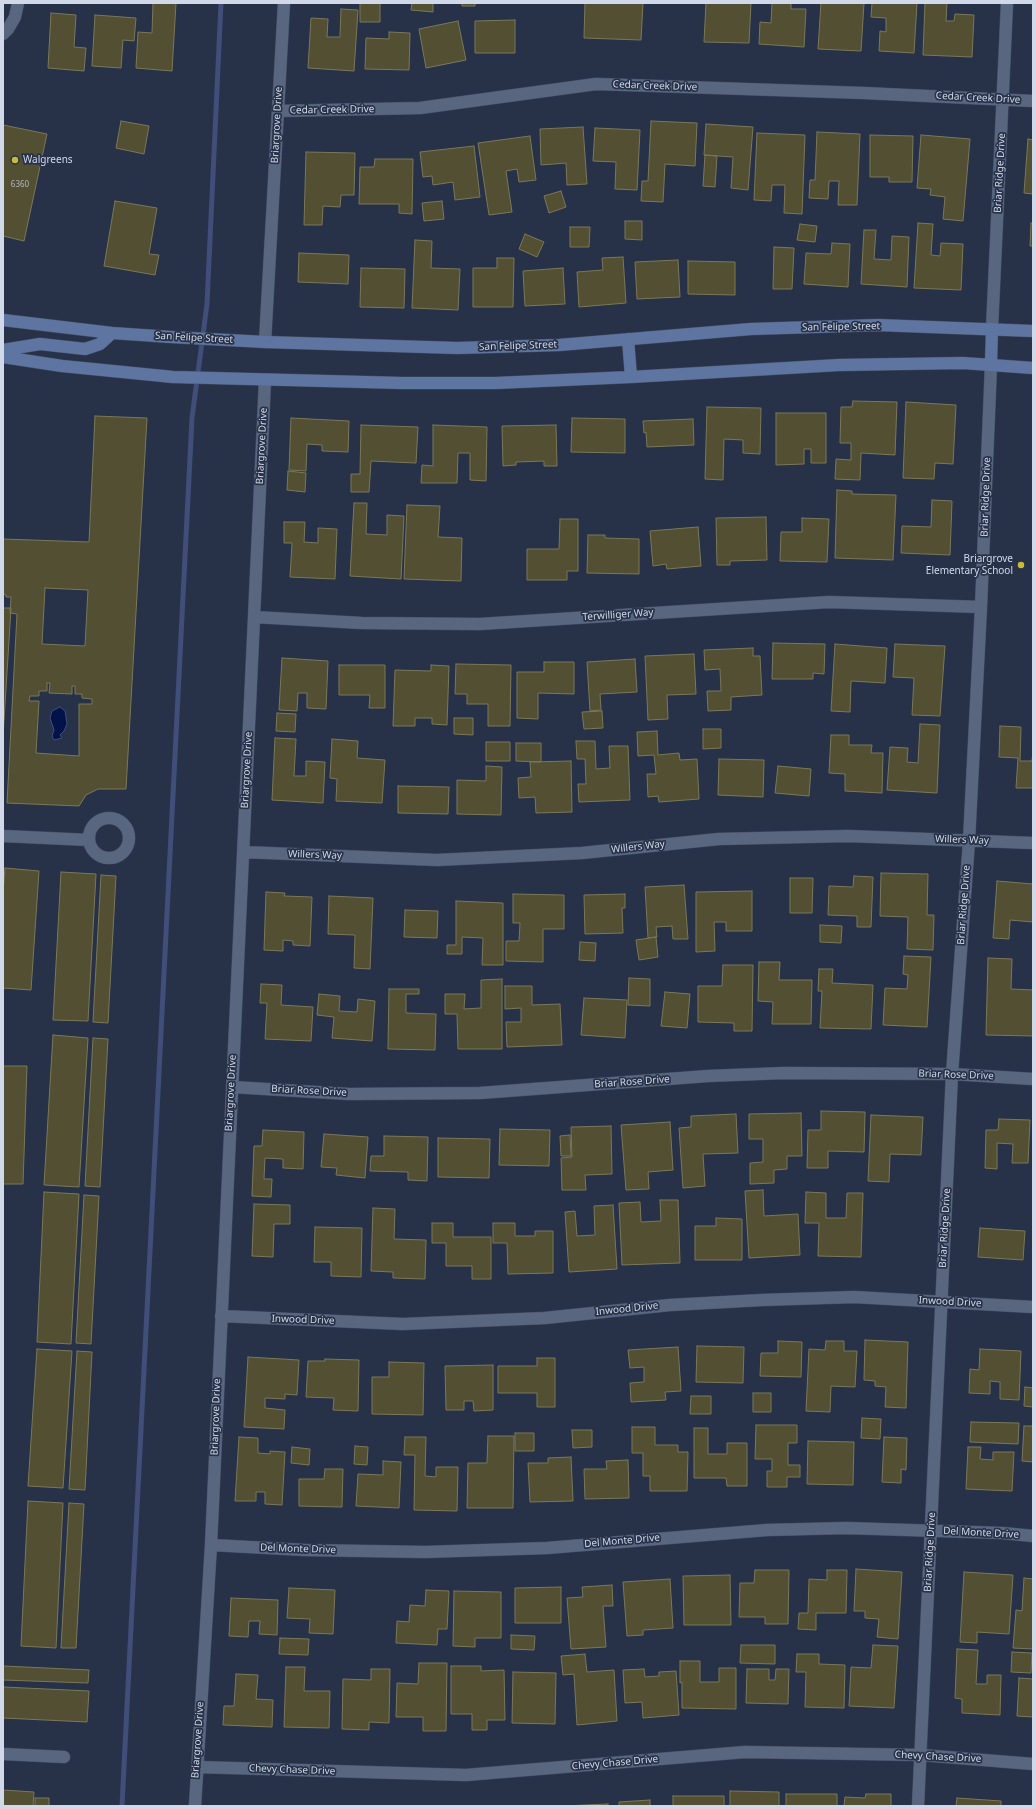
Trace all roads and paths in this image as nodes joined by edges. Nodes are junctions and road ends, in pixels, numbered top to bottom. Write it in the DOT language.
graph roads {
  1 [pos="18,3"];
  2 [pos="284,3"];
  3 [pos="1007,3"];
  4 [pos="3,34"];
  5 [pos="1003,100"];
  6 [pos="1033,101"];
  7 [pos="278,111"];
  8 [pos="3,320"];
  9 [pos="992,329"];
  10 [pos="1033,331"];
  11 [pos="112,333"];
  12 [pos="628,339"];
  13 [pos="265,342"];
  14 [pos="3,350"];
  15 [pos="3,357"];
  16 [pos="991,365"];
  17 [pos="1033,368"];
  18 [pos="631,377"];
  19 [pos="265,380"];
  20 [pos="981,607"];
  21 [pos="254,617"];
  22 [pos="3,836"];
  23 [pos="89,840"];
  24 [pos="969,841"];
  25 [pos="1033,843"];
  26 [pos="243,852"];
  27 [pos="952,1074"];
  28 [pos="1033,1079"];
  29 [pos="232,1087"];
  30 [pos="941,1302"];
  31 [pos="1033,1307"];
  32 [pos="221,1316"];
  33 [pos="931,1531"];
  34 [pos="1033,1536"];
  35 [pos="211,1545"];
  36 [pos="3,1754"];
  37 [pos="920,1755"];
  38 [pos="64,1757"];
  39 [pos="1033,1764"];
  40 [pos="197,1767"];
  41 [pos="195,1806"];
  42 [pos="918,1806"];
  1 -- 4 [label="street"];
  2 -- 7 [label="street, Briargrove Drive"];
  3 -- 5 [label="street, Briar Ridge Drive"];
  5 -- 6 [label="street, Cedar Creek Drive"];
  5 -- 7 [label="street, Cedar Creek Drive"];
  5 -- 9 [label="street, Briar Ridge Drive"];
  7 -- 13 [label="street, Briargrove Drive"];
  8 -- 11 [label="main road, San Felipe Street"];
  9 -- 10 [label="main road, San Felipe Street"];
  9 -- 12 [label="main road, San Felipe Street"];
  9 -- 16 [label="main road, Briar Ridge Drive"];
  11 -- 13 [label="main road, San Felipe Street"];
  11 -- 14 [label="main road"];
  12 -- 13 [label="main road, San Felipe Street"];
  12 -- 18 [label="main road"];
  15 -- 19 [label="main road"];
  16 -- 17 [label="main road"];
  16 -- 18 [label="main road"];
  16 -- 20 [label="street, Briar Ridge Drive"];
  18 -- 19 [label="main road"];
  19 -- 21 [label="street, Briargrove Drive"];
  20 -- 21 [label="street, Terwilliger Way"];
  20 -- 24 [label="street, Briar Ridge Drive"];
  21 -- 26 [label="street, Briargrove Drive"];
  22 -- 23 [label="street"];
  24 -- 25 [label="street, Willers Way"];
  24 -- 26 [label="street, Willers Way"];
  24 -- 27 [label="street, Briar Ridge Drive"];
  26 -- 29 [label="street, Briargrove Drive"];
  27 -- 28 [label="street, Briar Rose Drive"];
  27 -- 29 [label="street, Briar Rose Drive"];
  27 -- 30 [label="street, Briar Ridge Drive"];
  29 -- 32 [label="street, Briargrove Drive"];
  30 -- 31 [label="street, Inwood Drive"];
  30 -- 32 [label="street, Inwood Drive"];
  30 -- 33 [label="street, Briar Ridge Drive"];
  32 -- 35 [label="street, Briargrove Drive"];
  33 -- 34 [label="street, Del Monte Drive"];
  33 -- 35 [label="street, Del Monte Drive"];
  33 -- 37 [label="street, Briar Ridge Drive"];
  35 -- 40 [label="street, Briargrove Drive"];
  36 -- 38 [label="street"];
  37 -- 39 [label="street, Chevy Chase Drive"];
  37 -- 40 [label="street, Chevy Chase Drive"];
  37 -- 42 [label="street, Briar Ridge Drive"];
  40 -- 41 [label="street, Briargrove Drive"];
}
